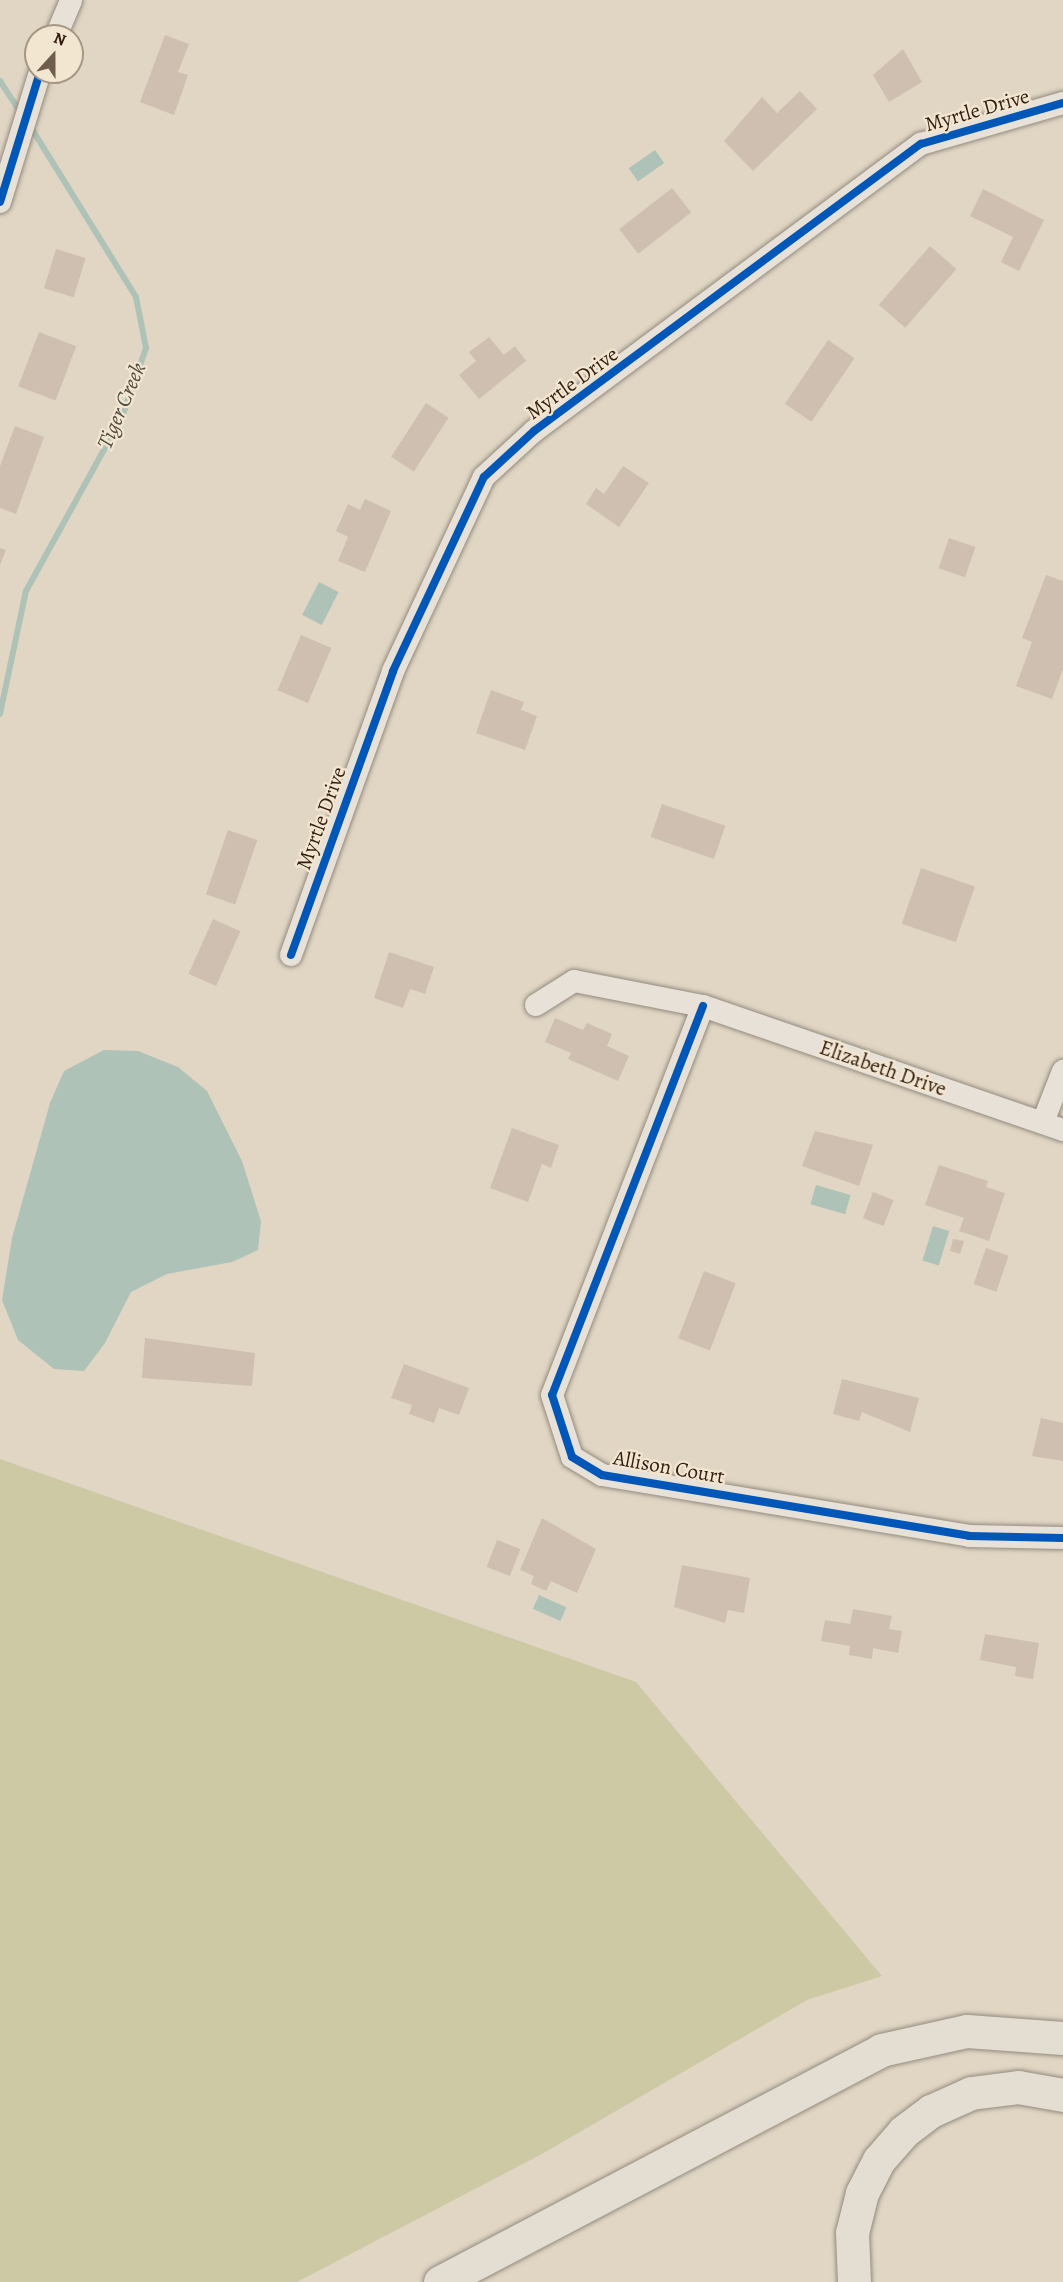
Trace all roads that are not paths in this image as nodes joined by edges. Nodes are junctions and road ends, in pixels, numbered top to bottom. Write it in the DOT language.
graph roads {
  1 [pos="70,0"];
  2 [pos="61,24"];
  3 [pos="36,84"];
  4 [pos="1063,103"];
  5 [pos="0,202"];
  6 [pos="291,955"];
  7 [pos="536,1005"];
  8 [pos="703,1006"];
  9 [pos="1063,1071"];
  10 [pos="1053,1126"];
  11 [pos="1063,1538"];
  12 [pos="1063,2038"];
  13 [pos="1063,2095"];
  14 [pos="440,2282"];
  15 [pos="854,2282"];
  1 -- 2 [label="street"];
  3 -- 5 [label="street"];
  4 -- 6 [label="street, Myrtle Drive"];
  7 -- 8 [label="street, Elizabeth Drive"];
  8 -- 10 [label="street, Elizabeth Drive"];
  8 -- 11 [label="street, Allison Court"];
  9 -- 10 [label="street"];
  12 -- 14 [label="highway"];
  13 -- 15 [label="highway"];
}
